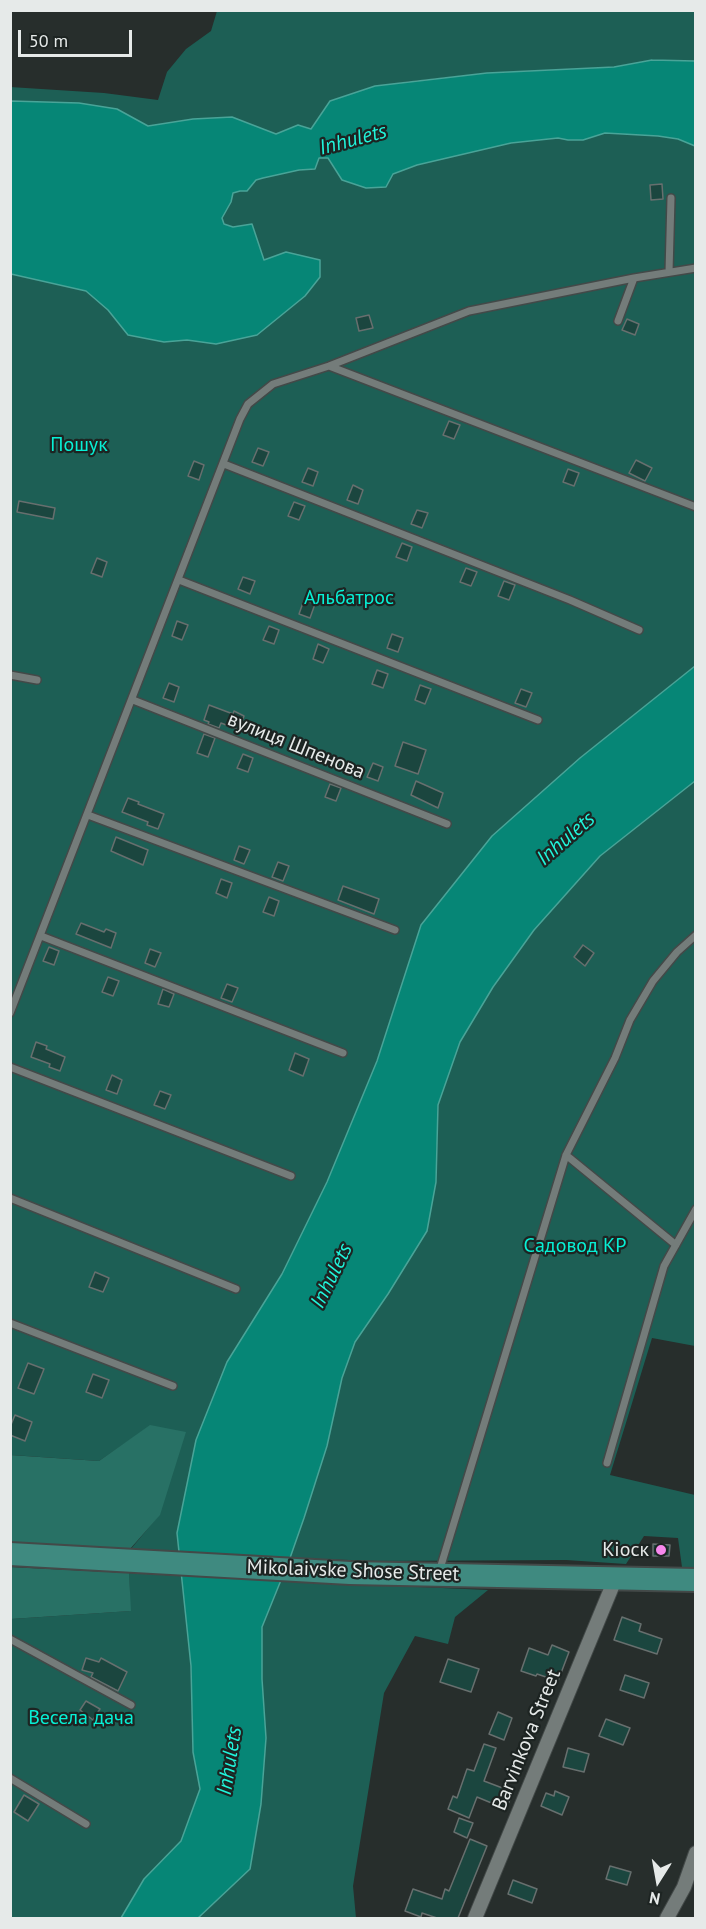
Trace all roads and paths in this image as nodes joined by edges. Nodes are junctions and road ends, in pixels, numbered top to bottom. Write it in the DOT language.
graph roads {
  1 [pos="671,198"];
  2 [pos="696,268"];
  3 [pos="669,272"];
  4 [pos="634,278"];
  5 [pos="618,321"];
  6 [pos="329,366"];
  7 [pos="224,464"];
  8 [pos="696,507"];
  9 [pos="179,580"];
  10 [pos="639,630"];
  11 [pos="10,675"];
  12 [pos="37,680"];
  13 [pos="133,699"];
  14 [pos="537,720"];
  15 [pos="88,815"];
  16 [pos="447,824"];
  17 [pos="395,930"];
  18 [pos="696,935"];
  19 [pos="40,936"];
  20 [pos="10,1013"];
  21 [pos="342,1053"];
  22 [pos="10,1067"];
  23 [pos="566,1155"];
  24 [pos="291,1176"];
  25 [pos="10,1198"];
  26 [pos="696,1209"];
  27 [pos="676,1245"];
  28 [pos="236,1289"];
  29 [pos="10,1323"];
  30 [pos="173,1386"];
  31 [pos="607,1463"];
  32 [pos="10,1554"];
  33 [pos="438,1574"];
  34 [pos="616,1577"];
  35 [pos="696,1580"];
  36 [pos="10,1639"];
  37 [pos="131,1705"];
  38 [pos="10,1778"];
  39 [pos="86,1824"];
  40 [pos="696,1853"];
  41 [pos="475,1918"];
  42 [pos="667,1918"];
  1 -- 3 [label="lane"];
  2 -- 3 [label="lane"];
  3 -- 4 [label="lane"];
  4 -- 5 [label="lane"];
  4 -- 6 [label="lane"];
  6 -- 7 [label="lane"];
  6 -- 8 [label="lane"];
  7 -- 9 [label="lane"];
  7 -- 10 [label="lane"];
  9 -- 13 [label="lane"];
  9 -- 14 [label="lane"];
  11 -- 12 [label="lane"];
  13 -- 15 [label="lane"];
  13 -- 16 [label="lane, вулиця Шпенова"];
  15 -- 17 [label="lane"];
  15 -- 19 [label="lane"];
  18 -- 23 [label="lane"];
  19 -- 20 [label="lane"];
  19 -- 21 [label="lane"];
  22 -- 24 [label="lane"];
  23 -- 27 [label="lane"];
  23 -- 33 [label="lane"];
  25 -- 28 [label="lane"];
  26 -- 27 [label="lane"];
  27 -- 31 [label="lane"];
  29 -- 30 [label="lane"];
  32 -- 33 [label="main road, Mikolaivske Shose Street"];
  33 -- 34 [label="main road, Mikolaivske Shose Street"];
  34 -- 35 [label="main road, Mikolaivske Shose Street"];
  34 -- 41 [label="street, Barvinkova Street"];
  36 -- 37 [label="lane"];
  38 -- 39 [label="lane"];
  40 -- 42 [label="street"];
}
